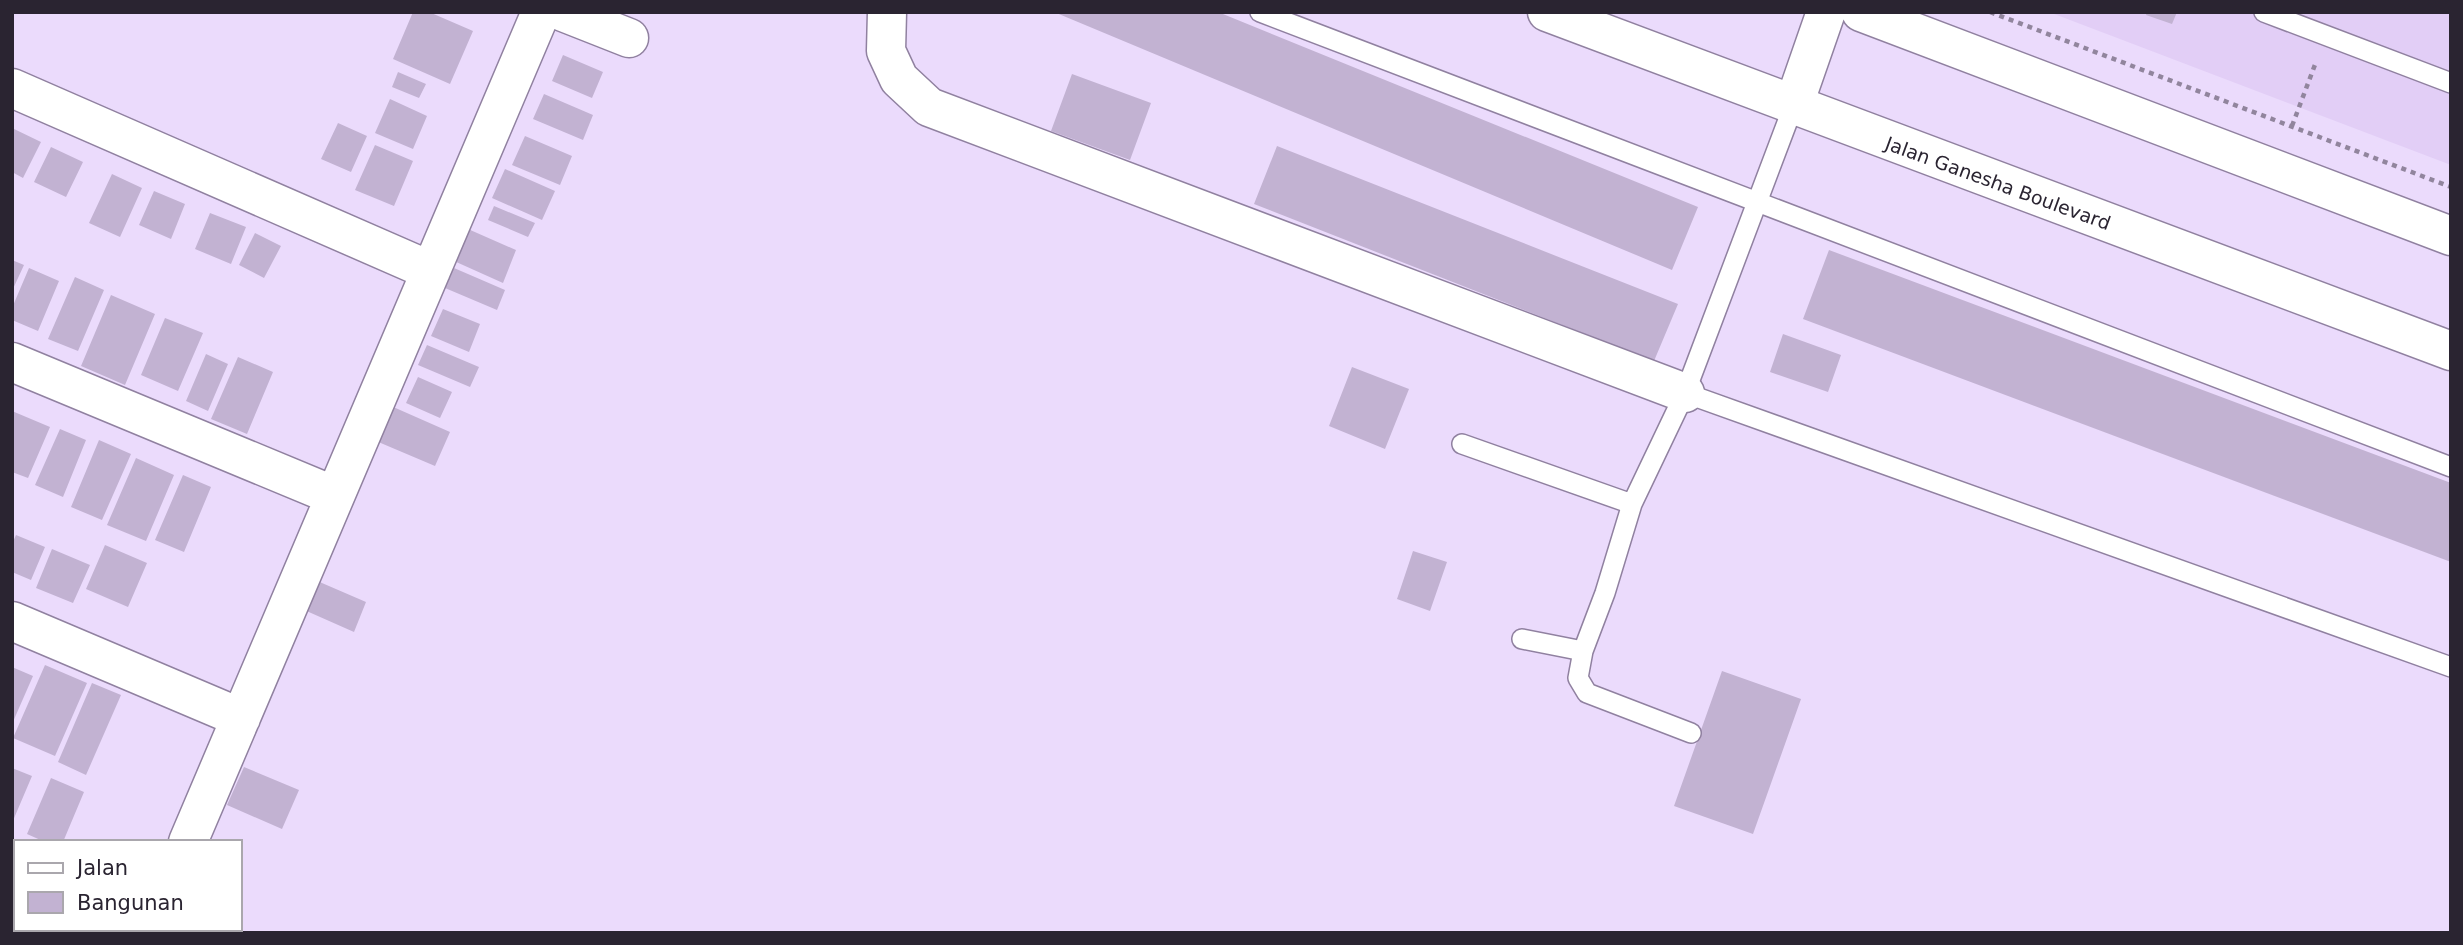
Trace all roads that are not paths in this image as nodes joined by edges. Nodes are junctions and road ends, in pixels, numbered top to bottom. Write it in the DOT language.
graph roads {
  1 [pos="541,12"];
  2 [pos="564,12"];
  3 [pos="887,12"];
  4 [pos="1260,12"];
  5 [pos="1547,12"];
  6 [pos="1826,12"];
  7 [pos="1861,12"];
  8 [pos="2264,12"];
  9 [pos="629,38"];
  10 [pos="2451,83"];
  11 [pos="12,88"];
  12 [pos="1793,107"];
  13 [pos="1756,201"];
  14 [pos="2451,236"];
  15 [pos="431,271"];
  16 [pos="2451,351"];
  17 [pos="12,362"];
  18 [pos="1685,393"];
  19 [pos="1462,444"];
  20 [pos="2451,467"];
  21 [pos="335,496"];
  22 [pos="1632,505"];
  23 [pos="12,621"];
  24 [pos="1522,639"];
  25 [pos="1583,651"];
  26 [pos="2451,667"];
  27 [pos="241,718"];
  28 [pos="1691,733"];
  29 [pos="189,840"];
  1 -- 15 [label="street"];
  2 -- 9 [label="street"];
  3 -- 18 [label="street"];
  4 -- 13 [label="lane"];
  5 -- 12 [label="street, Jalan Ganesha Boulevard"];
  6 -- 12 [label="street"];
  7 -- 14 [label="street"];
  8 -- 10 [label="lane"];
  11 -- 15 [label="street"];
  12 -- 13 [label="lane"];
  12 -- 16 [label="street, Jalan Ganesha Boulevard"];
  13 -- 18 [label="lane"];
  13 -- 20 [label="lane"];
  15 -- 21 [label="street"];
  17 -- 21 [label="street"];
  18 -- 22 [label="lane"];
  18 -- 26 [label="lane"];
  19 -- 22 [label="lane"];
  21 -- 27 [label="street"];
  22 -- 25 [label="lane"];
  23 -- 27 [label="street"];
  24 -- 25 [label="lane"];
  25 -- 28 [label="lane"];
  27 -- 29 [label="street"];
}
